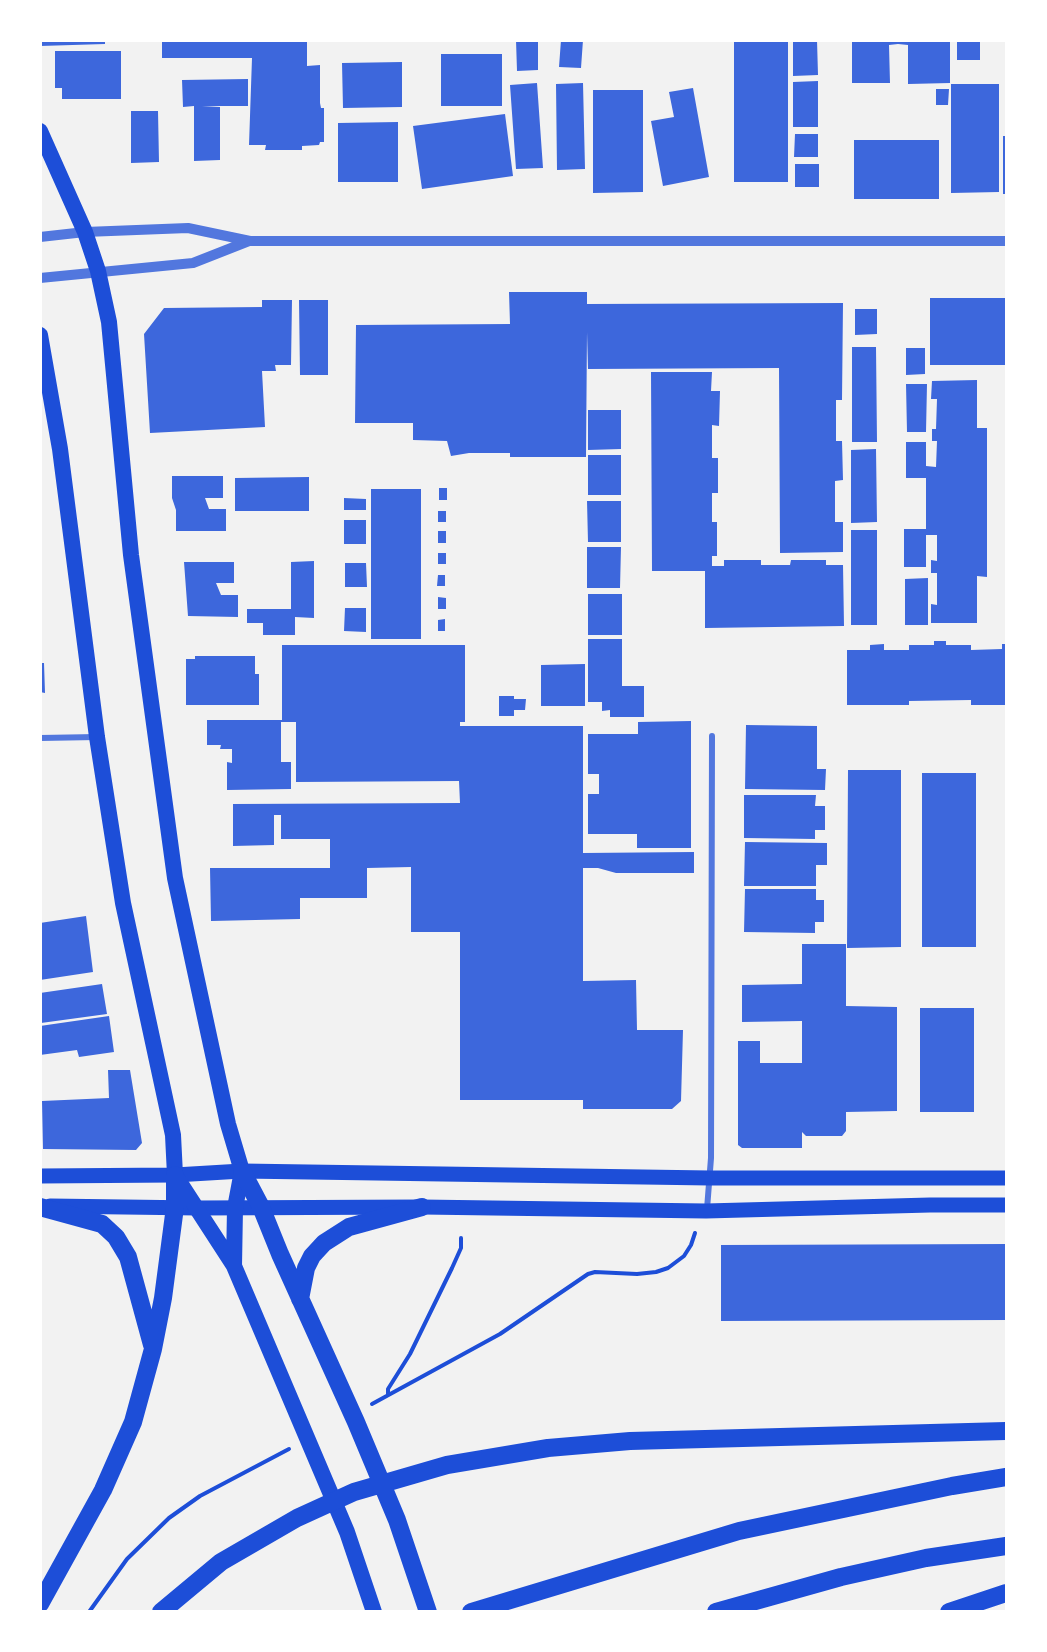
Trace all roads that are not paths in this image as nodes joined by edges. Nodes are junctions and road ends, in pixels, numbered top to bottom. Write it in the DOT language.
graph roads {
  1 [pos="40,131"];
  2 [pos="85,232"];
  3 [pos="40,237"];
  4 [pos="249,241"];
  5 [pos="1006,241"];
  6 [pos="98,271"];
  7 [pos="40,278"];
  8 [pos="40,335"];
  9 [pos="97,736"];
  10 [pos="712,736"];
  11 [pos="40,738"];
  12 [pos="242,1171"];
  13 [pos="175,1175"];
  14 [pos="40,1176"];
  15 [pos="710,1178"];
  16 [pos="1006,1178"];
  17 [pos="1006,1205"];
  18 [pos="40,1206"];
  19 [pos="175,1207"];
  20 [pos="261,1207"];
  21 [pos="422,1207"];
  22 [pos="198,1208"];
  23 [pos="236,1208"];
  24 [pos="706,1211"];
  25 [pos="234,1266"];
  26 [pos="300,1299"];
  27 [pos="153,1349"];
  28 [pos="1006,1431"];
  29 [pos="1006,1477"];
  30 [pos="1006,1546"];
  31 [pos="1006,1593"];
  32 [pos="40,1604"];
  33 [pos="161,1611"];
  34 [pos="374,1611"];
  35 [pos="428,1611"];
  36 [pos="471,1611"];
  37 [pos="716,1611"];
  38 [pos="949,1611"];
  1 -- 2 [label="highway"];
  2 -- 3 [label="street"];
  2 -- 4 [label="street"];
  2 -- 6 [label="highway"];
  4 -- 5 [label="street"];
  4 -- 6 [label="street"];
  6 -- 7 [label="street"];
  6 -- 12 [label="highway"];
  8 -- 9 [label="highway"];
  9 -- 11 [label="street"];
  9 -- 13 [label="highway"];
  10 -- 15 [label="street"];
  12 -- 13 [label="main road"];
  12 -- 15 [label="main road"];
  12 -- 20 [label="highway"];
  12 -- 23 [label="highway"];
  13 -- 14 [label="main road"];
  13 -- 19 [label="highway"];
  13 -- 22 [label="highway"];
  15 -- 16 [label="main road"];
  15 -- 24 [label="street"];
  17 -- 24 [label="main road"];
  18 -- 19 [label="main road"];
  18 -- 27 [label="highway"];
  19 -- 22 [label="main road"];
  19 -- 27 [label="highway"];
  20 -- 21 [label="main road"];
  20 -- 23 [label="main road"];
  20 -- 26 [label="highway"];
  21 -- 24 [label="main road"];
  21 -- 26 [label="highway"];
  22 -- 23 [label="main road"];
  22 -- 25 [label="highway"];
  23 -- 25 [label="highway"];
  25 -- 34 [label="highway"];
  26 -- 35 [label="highway"];
  27 -- 32 [label="highway"];
  28 -- 33 [label="highway"];
  29 -- 36 [label="highway"];
  30 -- 37 [label="highway"];
  31 -- 38 [label="highway"];
}
